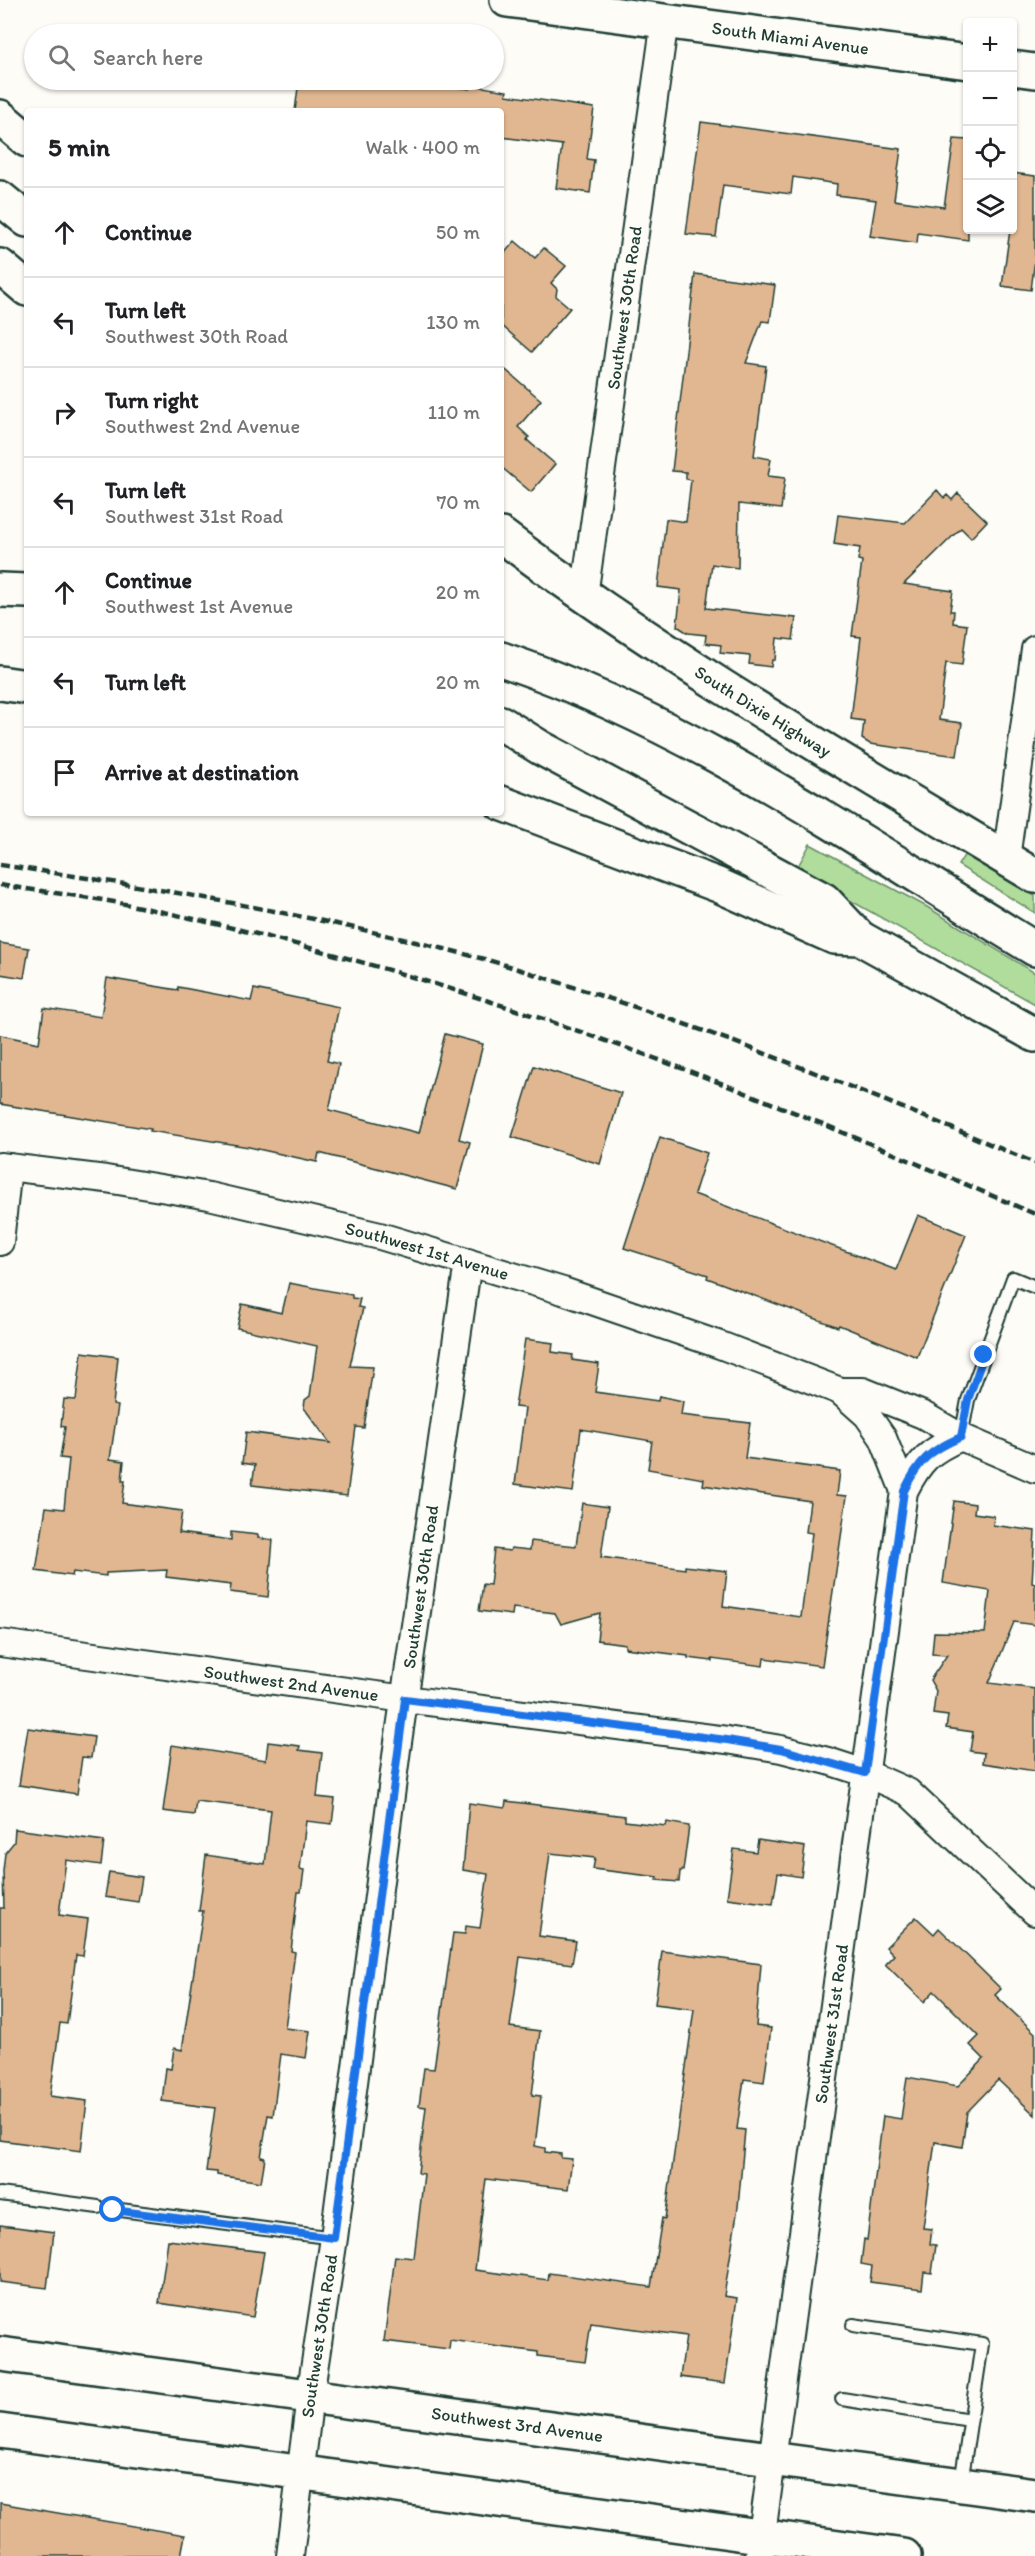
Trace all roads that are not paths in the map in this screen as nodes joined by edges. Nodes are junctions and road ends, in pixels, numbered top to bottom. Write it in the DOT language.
graph roads {
  1 [pos="507,0"];
  2 [pos="665,20"];
  3 [pos="963,61"];
  4 [pos="1017,69"];
  5 [pos="1035,71"];
  6 [pos="0,117"];
  7 [pos="24,137"];
  8 [pos="0,198"];
  9 [pos="24,218"];
  10 [pos="0,266"];
  11 [pos="24,286"];
  12 [pos="504,537"];
  13 [pos="0,590"];
  14 [pos="24,591"];
  15 [pos="584,596"];
  16 [pos="1035,649"];
  17 [pos="504,660"];
  18 [pos="0,683"];
  19 [pos="24,687"];
  20 [pos="504,725"];
  21 [pos="504,804"];
  22 [pos="1006,859"];
  23 [pos="1035,876"];
  24 [pos="860,938"];
  25 [pos="1035,949"];
  26 [pos="1035,1035"];
  27 [pos="4,1166"];
  28 [pos="0,1242"];
  29 [pos="468,1262"];
  30 [pos="1035,1287"];
  31 [pos="840,1391"];
  32 [pos="961,1437"];
  33 [pos="1035,1468"];
  34 [pos="904,1491"];
  35 [pos="0,1643"];
  36 [pos="405,1699"];
  37 [pos="865,1773"];
  38 [pos="1035,1912"];
  39 [pos="0,2194"];
  40 [pos="98,2207"];
  41 [pos="113,2210"];
  42 [pos="334,2238"];
  43 [pos="853,2325"];
  44 [pos="0,2354"];
  45 [pos="310,2397"];
  46 [pos="842,2399"];
  47 [pos="970,2420"];
  48 [pos="0,2431"];
  49 [pos="773,2459"];
  50 [pos="300,2472"];
  51 [pos="960,2485"];
  52 [pos="1035,2495"];
  53 [pos="760,2546"];
  54 [pos="290,2556"];
  55 [pos="904,2556"];
  1 -- 2 [label="main road, South Miami Avenue"];
  2 -- 3 [label="main road, South Miami Avenue"];
  2 -- 15 [label="street, Southwest 30th Road"];
  4 -- 5 [label="main road"];
  6 -- 7 [label="main road"];
  8 -- 9 [label="main road"];
  10 -- 11 [label="main road"];
  12 -- 15 [label="main road, South Dixie Highway"];
  13 -- 14 [label="main road"];
  15 -- 22 [label="main road, South Dixie Highway"];
  16 -- 22 [label="street"];
  17 -- 25 [label="main road"];
  18 -- 19 [label="main road"];
  20 -- 24 [label="main road"];
  21 -- 24 [label="main road"];
  22 -- 23 [label="main road, South Dixie Highway"];
  24 -- 26 [label="main road"];
  27 -- 28 [label="street"];
  27 -- 29 [label="street, Southwest 1st Avenue"];
  29 -- 31 [label="street, Southwest 1st Avenue"];
  29 -- 36 [label="street, Southwest 30th Road"];
  30 -- 32 [label="lane"];
  31 -- 32 [label="street, Southwest 1st Avenue"];
  31 -- 34 [label="street, Southwest 1st Avenue"];
  32 -- 33 [label="street, Southwest 1st Avenue"];
  32 -- 34 [label="street"];
  34 -- 37 [label="street, Southwest 31st Road"];
  35 -- 36 [label="street, Southwest 2nd Avenue"];
  36 -- 37 [label="street, Southwest 2nd Avenue"];
  36 -- 42 [label="street, Southwest 30th Road"];
  37 -- 38 [label="street, Southwest 2nd Avenue"];
  37 -- 49 [label="street, Southwest 31st Road"];
  39 -- 40 [label="lane"];
  41 -- 42 [label="lane"];
  42 -- 45 [label="street, Southwest 30th Road"];
  43 -- 47 [label="lane"];
  44 -- 45 [label="main road, Southwest 3rd Avenue"];
  45 -- 49 [label="main road, Southwest 3rd Avenue"];
  45 -- 50 [label="street, Southwest 30th Road"];
  46 -- 47 [label="lane"];
  47 -- 51 [label="lane"];
  48 -- 50 [label="main road"];
  49 -- 51 [label="main road, Southwest 3rd Avenue"];
  49 -- 53 [label="street, Southwest 31st Road"];
  50 -- 53 [label="main road"];
  50 -- 54 [label="street, Southwest 30th Road"];
  51 -- 52 [label="main road, Southwest 3rd Avenue"];
  53 -- 55 [label="main road"];
}
